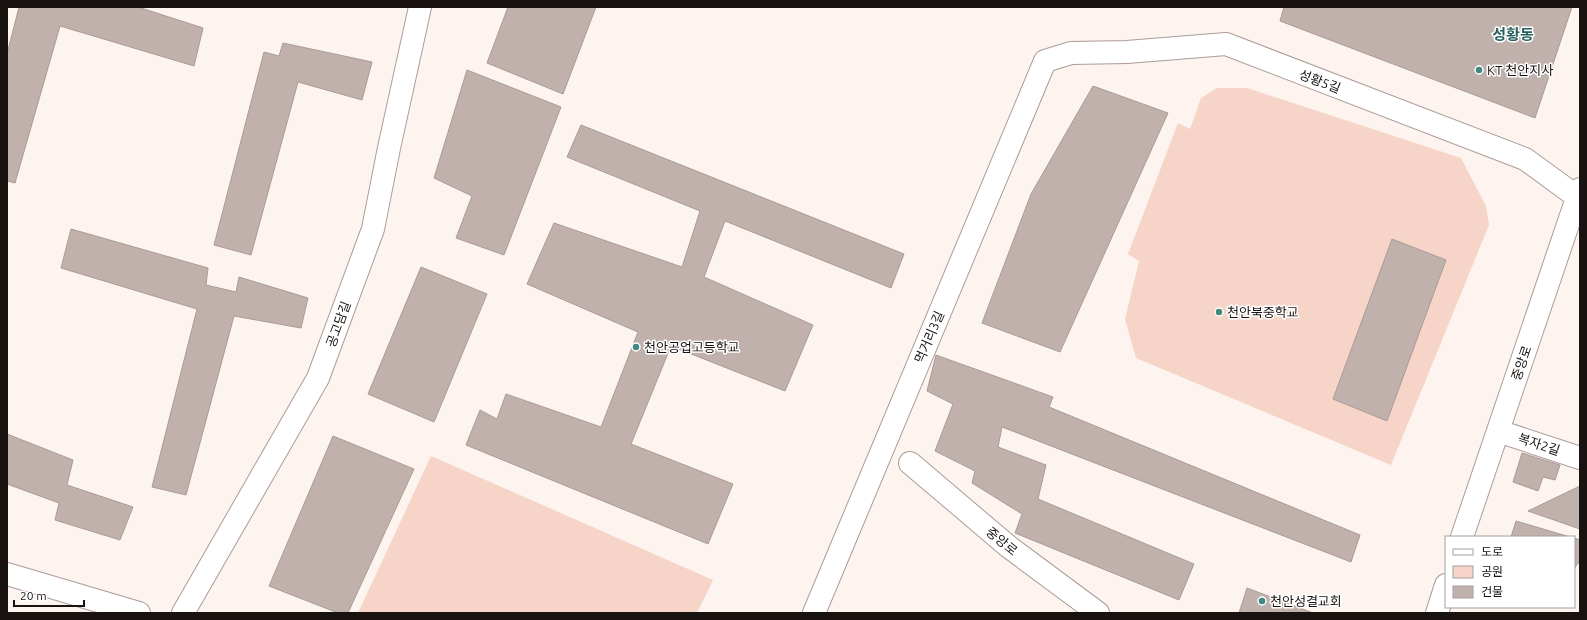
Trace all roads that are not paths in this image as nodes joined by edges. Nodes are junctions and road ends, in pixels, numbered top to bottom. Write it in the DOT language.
graph roads {
  1 [pos="420,7"];
  2 [pos="1045,61"];
  3 [pos="1579,195"];
  4 [pos="1498,430"];
  5 [pos="1580,458"];
  6 [pos="910,464"];
  7 [pos="1462,536"];
  8 [pos="7,574"];
  9 [pos="1445,588"];
  10 [pos="139,613"];
  11 [pos="183,613"];
  12 [pos="814,613"];
  13 [pos="1098,613"];
  14 [pos="1437,613"];
  1 -- 11 [label="street, 공고담길"];
  2 -- 3 [label="street, 성황5길"];
  2 -- 12 [label="street, 먹거리3길"];
  3 -- 4 [label="street, 중앙로"];
  4 -- 5 [label="street, 복자2길"];
  4 -- 7 [label="street, 중앙로"];
  6 -- 13 [label="street, 중앙로"];
  8 -- 10 [label="street"];
  9 -- 14 [label="street"];
}
